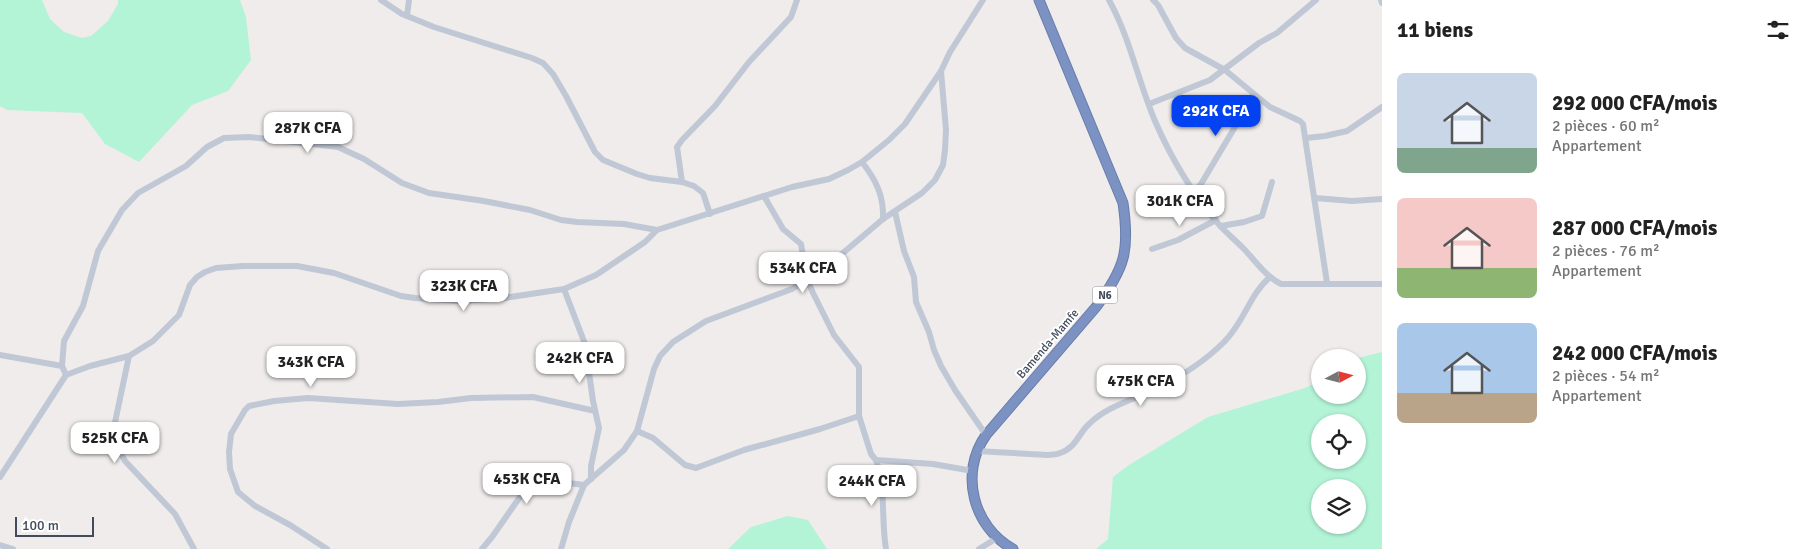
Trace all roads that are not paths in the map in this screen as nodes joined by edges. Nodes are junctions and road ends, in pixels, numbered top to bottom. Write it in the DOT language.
graph roads {
  1 [pos="381,0"];
  2 [pos="409,0"];
  3 [pos="797,0"];
  4 [pos="983,0"];
  5 [pos="1039,0"];
  6 [pos="1109,0"];
  7 [pos="1153,0"];
  8 [pos="1316,0"];
  9 [pos="407,16"];
  10 [pos="1225,70"];
  11 [pos="941,71"];
  12 [pos="1254,95"];
  13 [pos="1148,104"];
  14 [pos="1382,107"];
  15 [pos="1306,138"];
  16 [pos="862,162"];
  17 [pos="682,182"];
  18 [pos="1272,182"];
  19 [pos="1194,191"];
  20 [pos="764,196"];
  21 [pos="1315,198"];
  22 [pos="1382,199"];
  23 [pos="895,212"];
  24 [pos="710,214"];
  25 [pos="883,219"];
  26 [pos="1216,220"];
  27 [pos="1221,226"];
  28 [pos="657,230"];
  29 [pos="1152,249"];
  30 [pos="1270,277"];
  31 [pos="807,279"];
  32 [pos="1327,283"];
  33 [pos="1382,284"];
  34 [pos="564,289"];
  35 [pos="0,355"];
  36 [pos="129,356"];
  37 [pos="62,366"];
  38 [pos="66,375"];
  39 [pos="595,411"];
  40 [pos="859,416"];
  41 [pos="637,431"];
  42 [pos="986,435"];
  43 [pos="977,451"];
  44 [pos="876,460"];
  45 [pos="973,471"];
  46 [pos="0,478"];
  47 [pos="591,479"];
  48 [pos="584,485"];
  49 [pos="997,538"];
  50 [pos="0,544"];
  51 [pos="13,549"];
  52 [pos="194,549"];
  53 [pos="326,549"];
  54 [pos="482,549"];
  55 [pos="561,549"];
  56 [pos="886,549"];
  57 [pos="979,549"];
  58 [pos="1013,549"];
  1 -- 9 [label="street"];
  2 -- 9 [label="street"];
  3 -- 17 [label="street"];
  4 -- 11 [label="street"];
  5 -- 42 [label="highway, Bamenda-Mamfe / N6"];
  6 -- 13 [label="street"];
  7 -- 10 [label="street"];
  8 -- 10 [label="street"];
  9 -- 17 [label="street"];
  10 -- 12 [label="street"];
  10 -- 13 [label="street"];
  11 -- 16 [label="street"];
  11 -- 23 [label="street"];
  12 -- 15 [label="street"];
  12 -- 19 [label="street"];
  13 -- 19 [label="street"];
  14 -- 15 [label="street"];
  15 -- 21 [label="street"];
  16 -- 20 [label="street"];
  16 -- 25 [label="street"];
  17 -- 24 [label="street"];
  18 -- 27 [label="street"];
  19 -- 26 [label="street"];
  20 -- 24 [label="street"];
  20 -- 31 [label="street"];
  21 -- 22 [label="street"];
  21 -- 32 [label="street"];
  23 -- 25 [label="street"];
  23 -- 42 [label="street"];
  24 -- 28 [label="street"];
  25 -- 31 [label="street"];
  26 -- 27 [label="street"];
  26 -- 29 [label="street"];
  27 -- 30 [label="street"];
  28 -- 34 [label="street"];
  28 -- 37 [label="street"];
  30 -- 32 [label="street"];
  30 -- 43 [label="street"];
  31 -- 40 [label="street"];
  31 -- 41 [label="street"];
  32 -- 33 [label="street"];
  34 -- 36 [label="street"];
  34 -- 39 [label="street"];
  35 -- 37 [label="street"];
  36 -- 38 [label="street"];
  36 -- 52 [label="street"];
  37 -- 38 [label="street"];
  38 -- 46 [label="street"];
  39 -- 47 [label="street"];
  39 -- 53 [label="street"];
  40 -- 41 [label="street"];
  40 -- 44 [label="street"];
  41 -- 47 [label="street"];
  42 -- 43 [label="highway, Bamenda-Mamfe / N6"];
  43 -- 45 [label="highway, Bamenda-Mamfe / N6"];
  44 -- 45 [label="street"];
  44 -- 56 [label="street"];
  45 -- 49 [label="highway, Bamenda-Mamfe / N6"];
  47 -- 48 [label="street"];
  48 -- 54 [label="street"];
  48 -- 55 [label="street"];
  49 -- 57 [label="street"];
  49 -- 58 [label="highway, Bamenda-Mamfe / N6"];
  50 -- 51 [label="street"];
}
